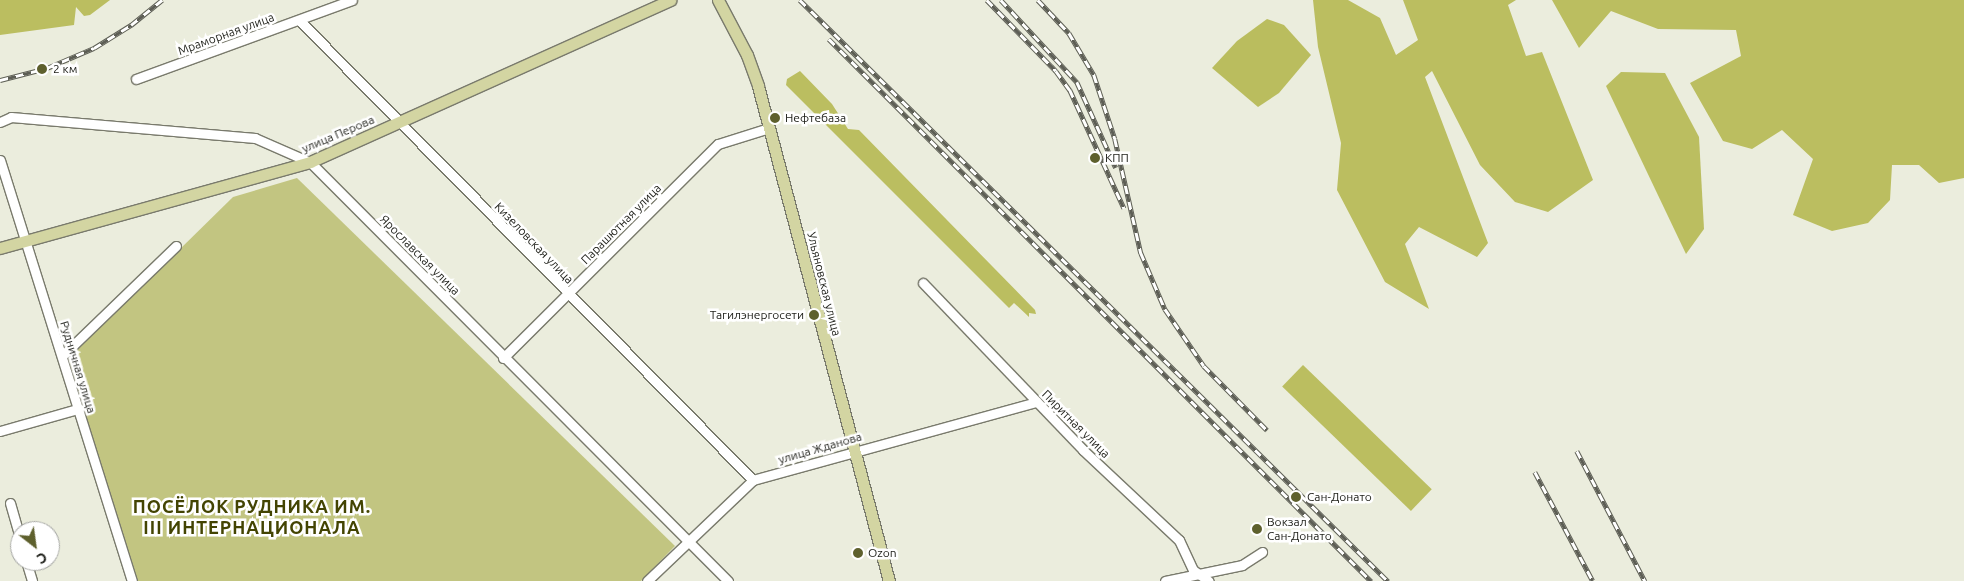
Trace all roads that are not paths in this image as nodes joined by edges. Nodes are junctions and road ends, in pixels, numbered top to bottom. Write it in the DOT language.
graph roads {
  1 [pos="352,0"];
  2 [pos="670,0"];
  3 [pos="718,0"];
  4 [pos="300,20"];
  5 [pos="136,79"];
  6 [pos="0,122"];
  7 [pos="400,122"];
  8 [pos="769,128"];
  9 [pos="0,160"];
  10 [pos="310,162"];
  11 [pos="24,242"];
  12 [pos="176,246"];
  13 [pos="0,248"];
  14 [pos="923,283"];
  15 [pos="568,295"];
  16 [pos="63,355"];
  17 [pos="503,358"];
  18 [pos="1036,402"];
  19 [pos="77,409"];
  20 [pos="0,431"];
  21 [pos="853,450"];
  22 [pos="753,480"];
  23 [pos="10,503"];
  24 [pos="15,521"];
  25 [pos="689,542"];
  26 [pos="1262,552"];
  27 [pos="1196,573"];
  28 [pos="132,581"];
  29 [pos="646,581"];
  30 [pos="728,581"];
  31 [pos="889,581"];
  32 [pos="1165,581"];
  33 [pos="1209,581"];
  1 -- 4 [label="street, Мраморная улица"];
  2 -- 7 [label="main road, улица Перова"];
  3 -- 8 [label="main road, Ульяновская улица"];
  4 -- 5 [label="street, Мраморная улица"];
  4 -- 7 [label="street, Кизеловская улица"];
  6 -- 10 [label="street, Ярославская улица"];
  7 -- 10 [label="main road, улица Перова"];
  7 -- 15 [label="street, Кизеловская улица"];
  8 -- 15 [label="street, Парашютная улица"];
  8 -- 21 [label="main road, Ульяновская улица"];
  9 -- 11 [label="street, Рудничная улица"];
  10 -- 11 [label="main road, улица Перова"];
  10 -- 17 [label="street, Ярославская улица"];
  11 -- 13 [label="main road, улица Перова"];
  11 -- 16 [label="street, Рудничная улица"];
  12 -- 16 [label="street"];
  14 -- 18 [label="street, Пиритная улица"];
  15 -- 17 [label="street, Парашютная улица"];
  15 -- 22 [label="street, Кизеловская улица"];
  16 -- 19 [label="street, Рудничная улица"];
  17 -- 25 [label="street, Ярославская улица"];
  18 -- 21 [label="street, улица Жданова"];
  18 -- 27 [label="street, Пиритная улица"];
  19 -- 20 [label="street"];
  19 -- 28 [label="street, Рудничная улица"];
  21 -- 22 [label="street, улица Жданова"];
  21 -- 31 [label="main road, Ульяновская улица"];
  22 -- 25 [label="street, улица Жданова"];
  23 -- 24 [label="street"];
  25 -- 29 [label="street, улица Жданова"];
  25 -- 30 [label="street, Ярославская улица"];
  26 -- 27 [label="street"];
  27 -- 32 [label="street"];
  27 -- 33 [label="street"];
}
